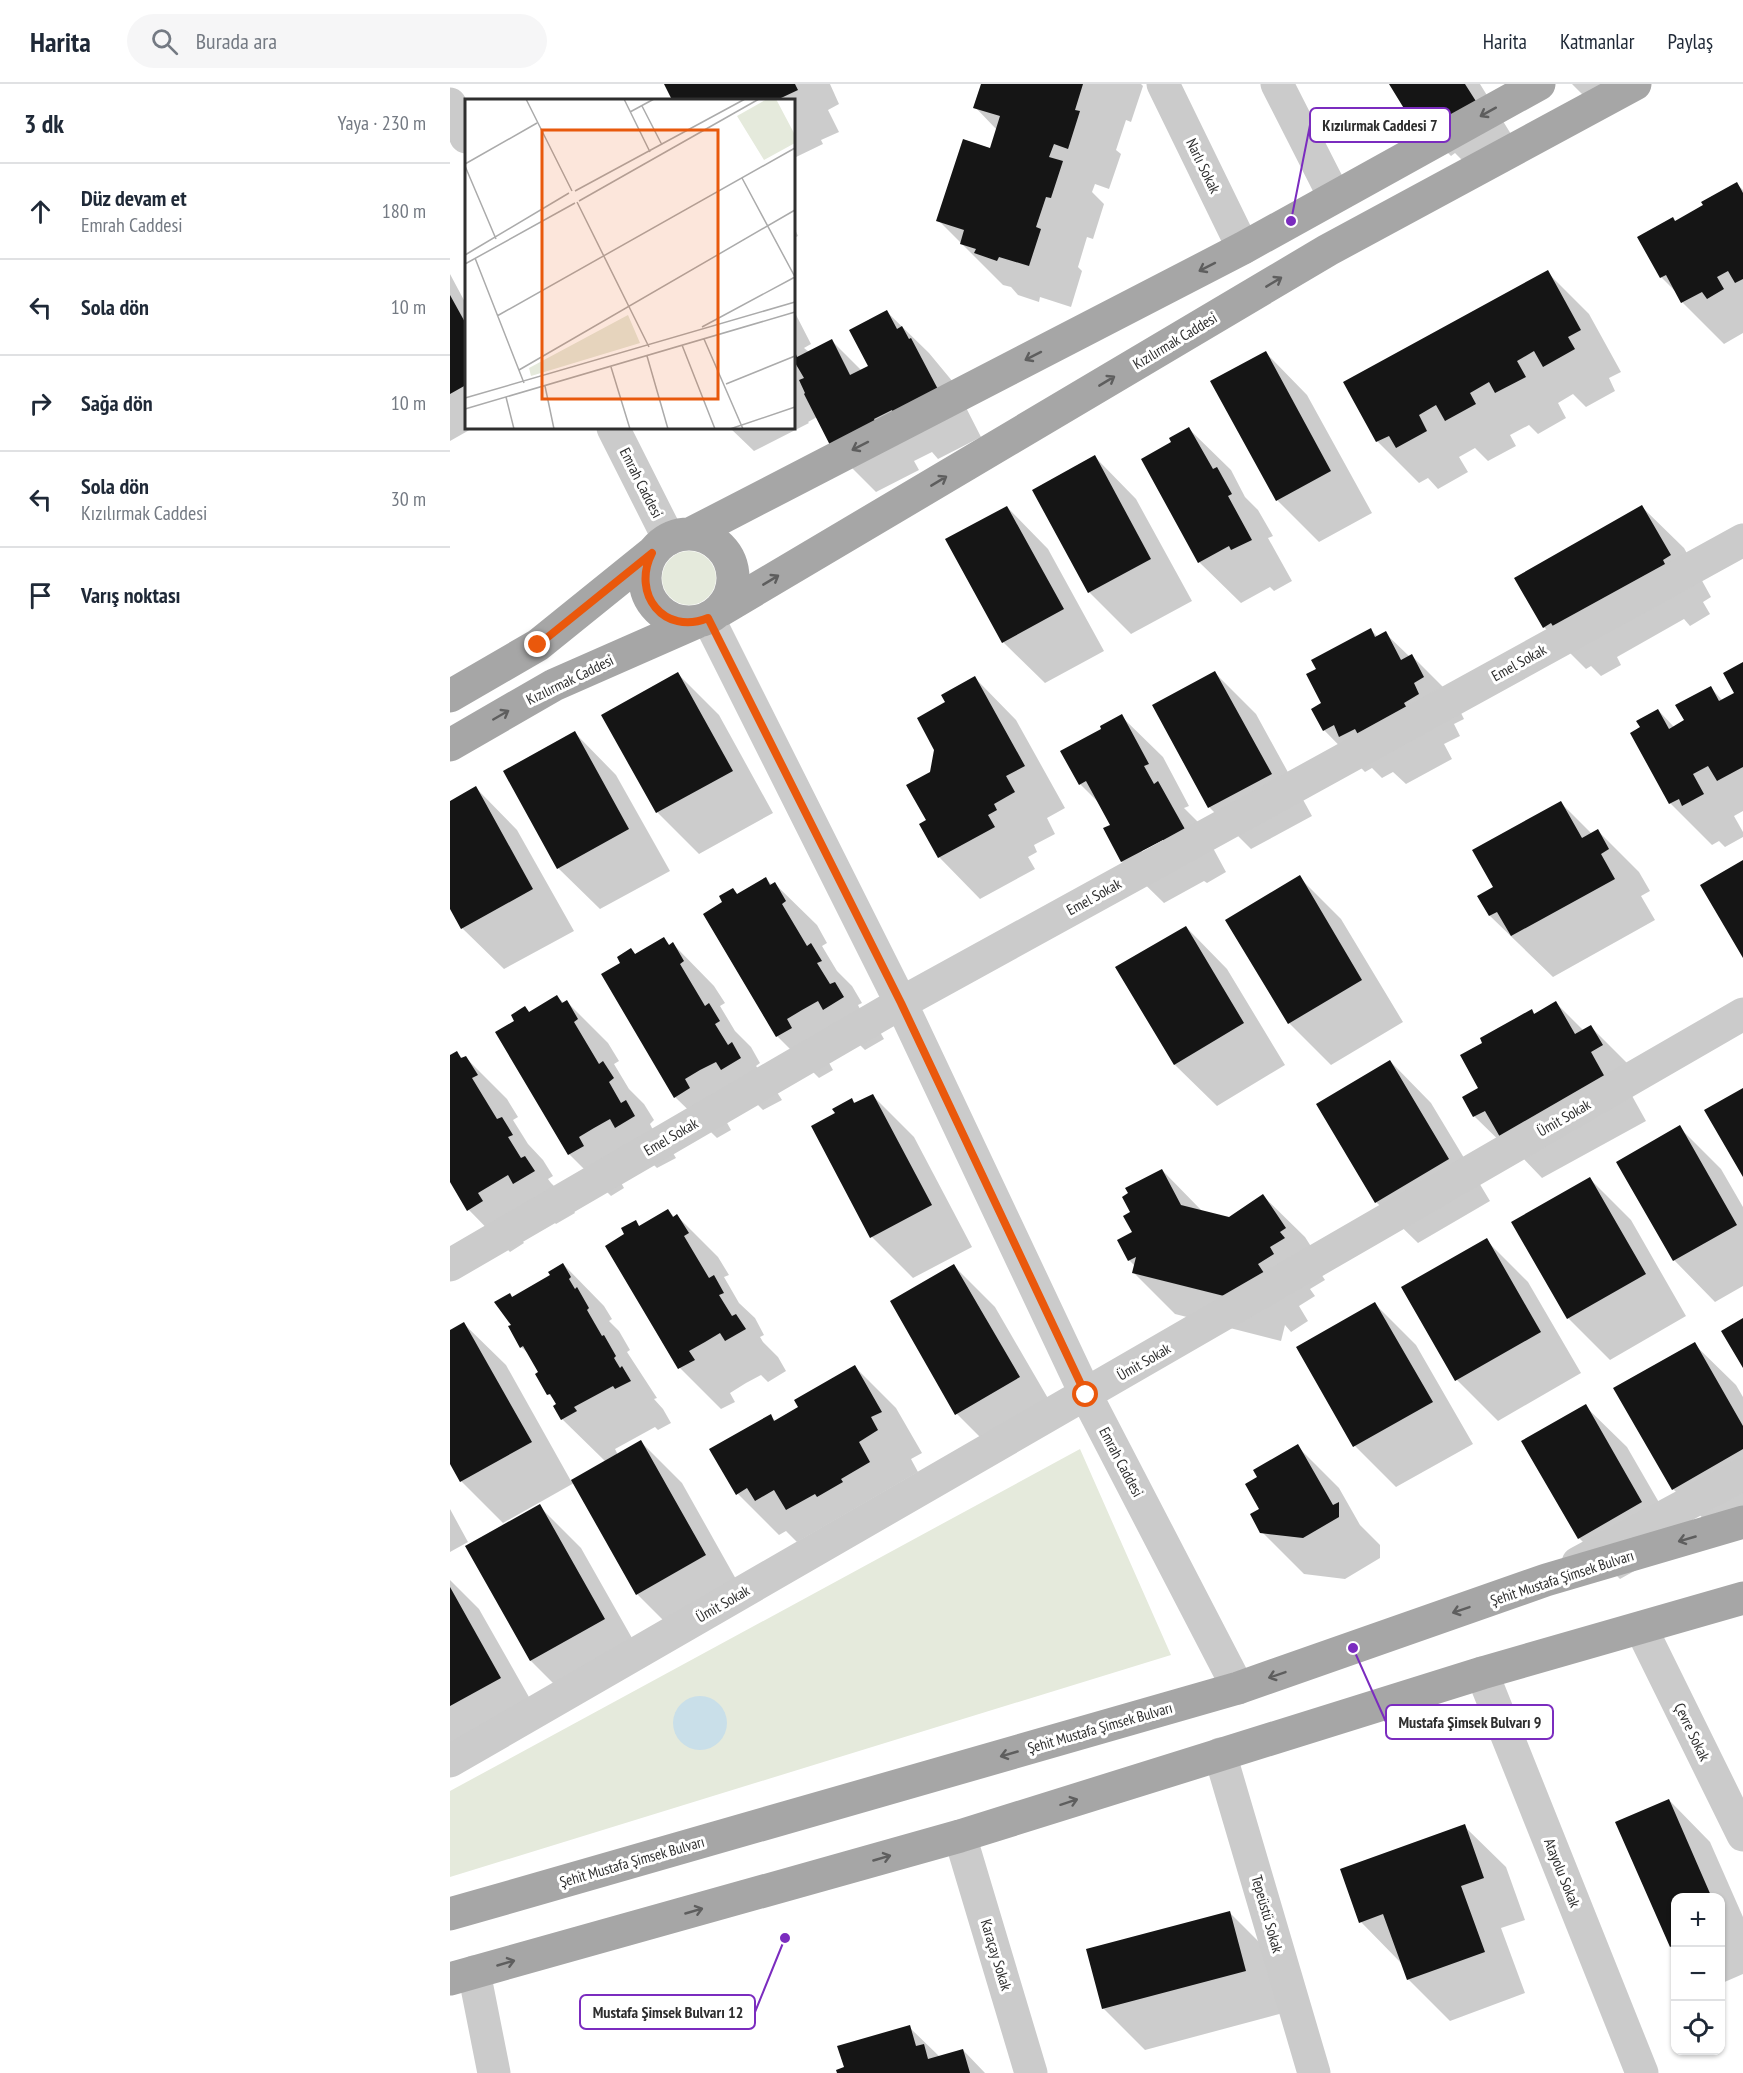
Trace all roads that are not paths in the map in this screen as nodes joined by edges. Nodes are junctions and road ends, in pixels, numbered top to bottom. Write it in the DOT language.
graph roads {
  1 [pos="1163,84"];
  2 [pos="1277,84"];
  3 [pos="1539,84"];
  4 [pos="1635,84"];
  5 [pos="450,104"];
  6 [pos="465,135"];
  7 [pos="1334,196"];
  8 [pos="1243,248"];
  9 [pos="614,429"];
  10 [pos="1743,540"];
  11 [pos="670,542"];
  12 [pos="708,617"];
  13 [pos="450,696"];
  14 [pos="450,745"];
  15 [pos="901,1003"];
  16 [pos="1743,1014"];
  17 [pos="450,1265"];
  18 [pos="1086,1395"];
  19 [pos="1743,1474"];
  20 [pos="1743,1522"];
  21 [pos="1546,1581"];
  22 [pos="1743,1598"];
  23 [pos="1641,1628"];
  24 [pos="1482,1673"];
  25 [pos="1238,1689"];
  26 [pos="1220,1754"];
  27 [pos="450,1761"];
  28 [pos="1743,1835"];
  29 [pos="960,1836"];
  30 [pos="450,1914"];
  31 [pos="462,1976"];
  32 [pos="494,2073"];
  33 [pos="1032,2073"];
  34 [pos="1314,2073"];
  35 [pos="1642,2073"];
  1 -- 8 [label="street, Narlı Sokak"];
  2 -- 7 [label="street"];
  3 -- 7 [label="main road, one-way"];
  12 -- 4 [label="main road, Kızılırmak Caddesi, one-way"];
  5 -- 6 [label="street"];
  7 -- 8 [label="main road"];
  8 -- 11 [label="main road, one-way"];
  9 -- 11 [label="street, Emrah Caddesi"];
  10 -- 15 [label="street, Emel Sokak"];
  11 -- 12 [label="main road"];
  11 -- 12 [label="main road"];
  11 -- 13 [label="main road"];
  14 -- 12 [label="main road, Kızılırmak Caddesi, one-way"];
  12 -- 15 [label="street, Emrah Caddesi"];
  15 -- 17 [label="street, Emel Sokak"];
  15 -- 18 [label="street, Emrah Caddesi"];
  16 -- 18 [label="street, Ümit Sokak"];
  18 -- 25 [label="street, Emrah Caddesi"];
  18 -- 27 [label="street, Ümit Sokak"];
  19 -- 21 [label="street"];
  20 -- 21 [label="main road, Şehit Mustafa Şimsek Bulvarı, one-way"];
  21 -- 25 [label="main road, Şehit Mustafa Şimsek Bulvarı, one-way"];
  22 -- 23 [label="main road"];
  23 -- 24 [label="main road"];
  23 -- 28 [label="street, Çevre Sokak"];
  24 -- 26 [label="main road"];
  24 -- 35 [label="street, Atayolu Sokak"];
  25 -- 30 [label="main road, Şehit Mustafa Şimsek Bulvarı, one-way"];
  29 -- 26 [label="main road, one-way"];
  26 -- 34 [label="street, Tepeüstü Sokak"];
  31 -- 29 [label="main road, one-way"];
  29 -- 33 [label="street, Karaçay Sokak"];
  31 -- 32 [label="street"];
}
